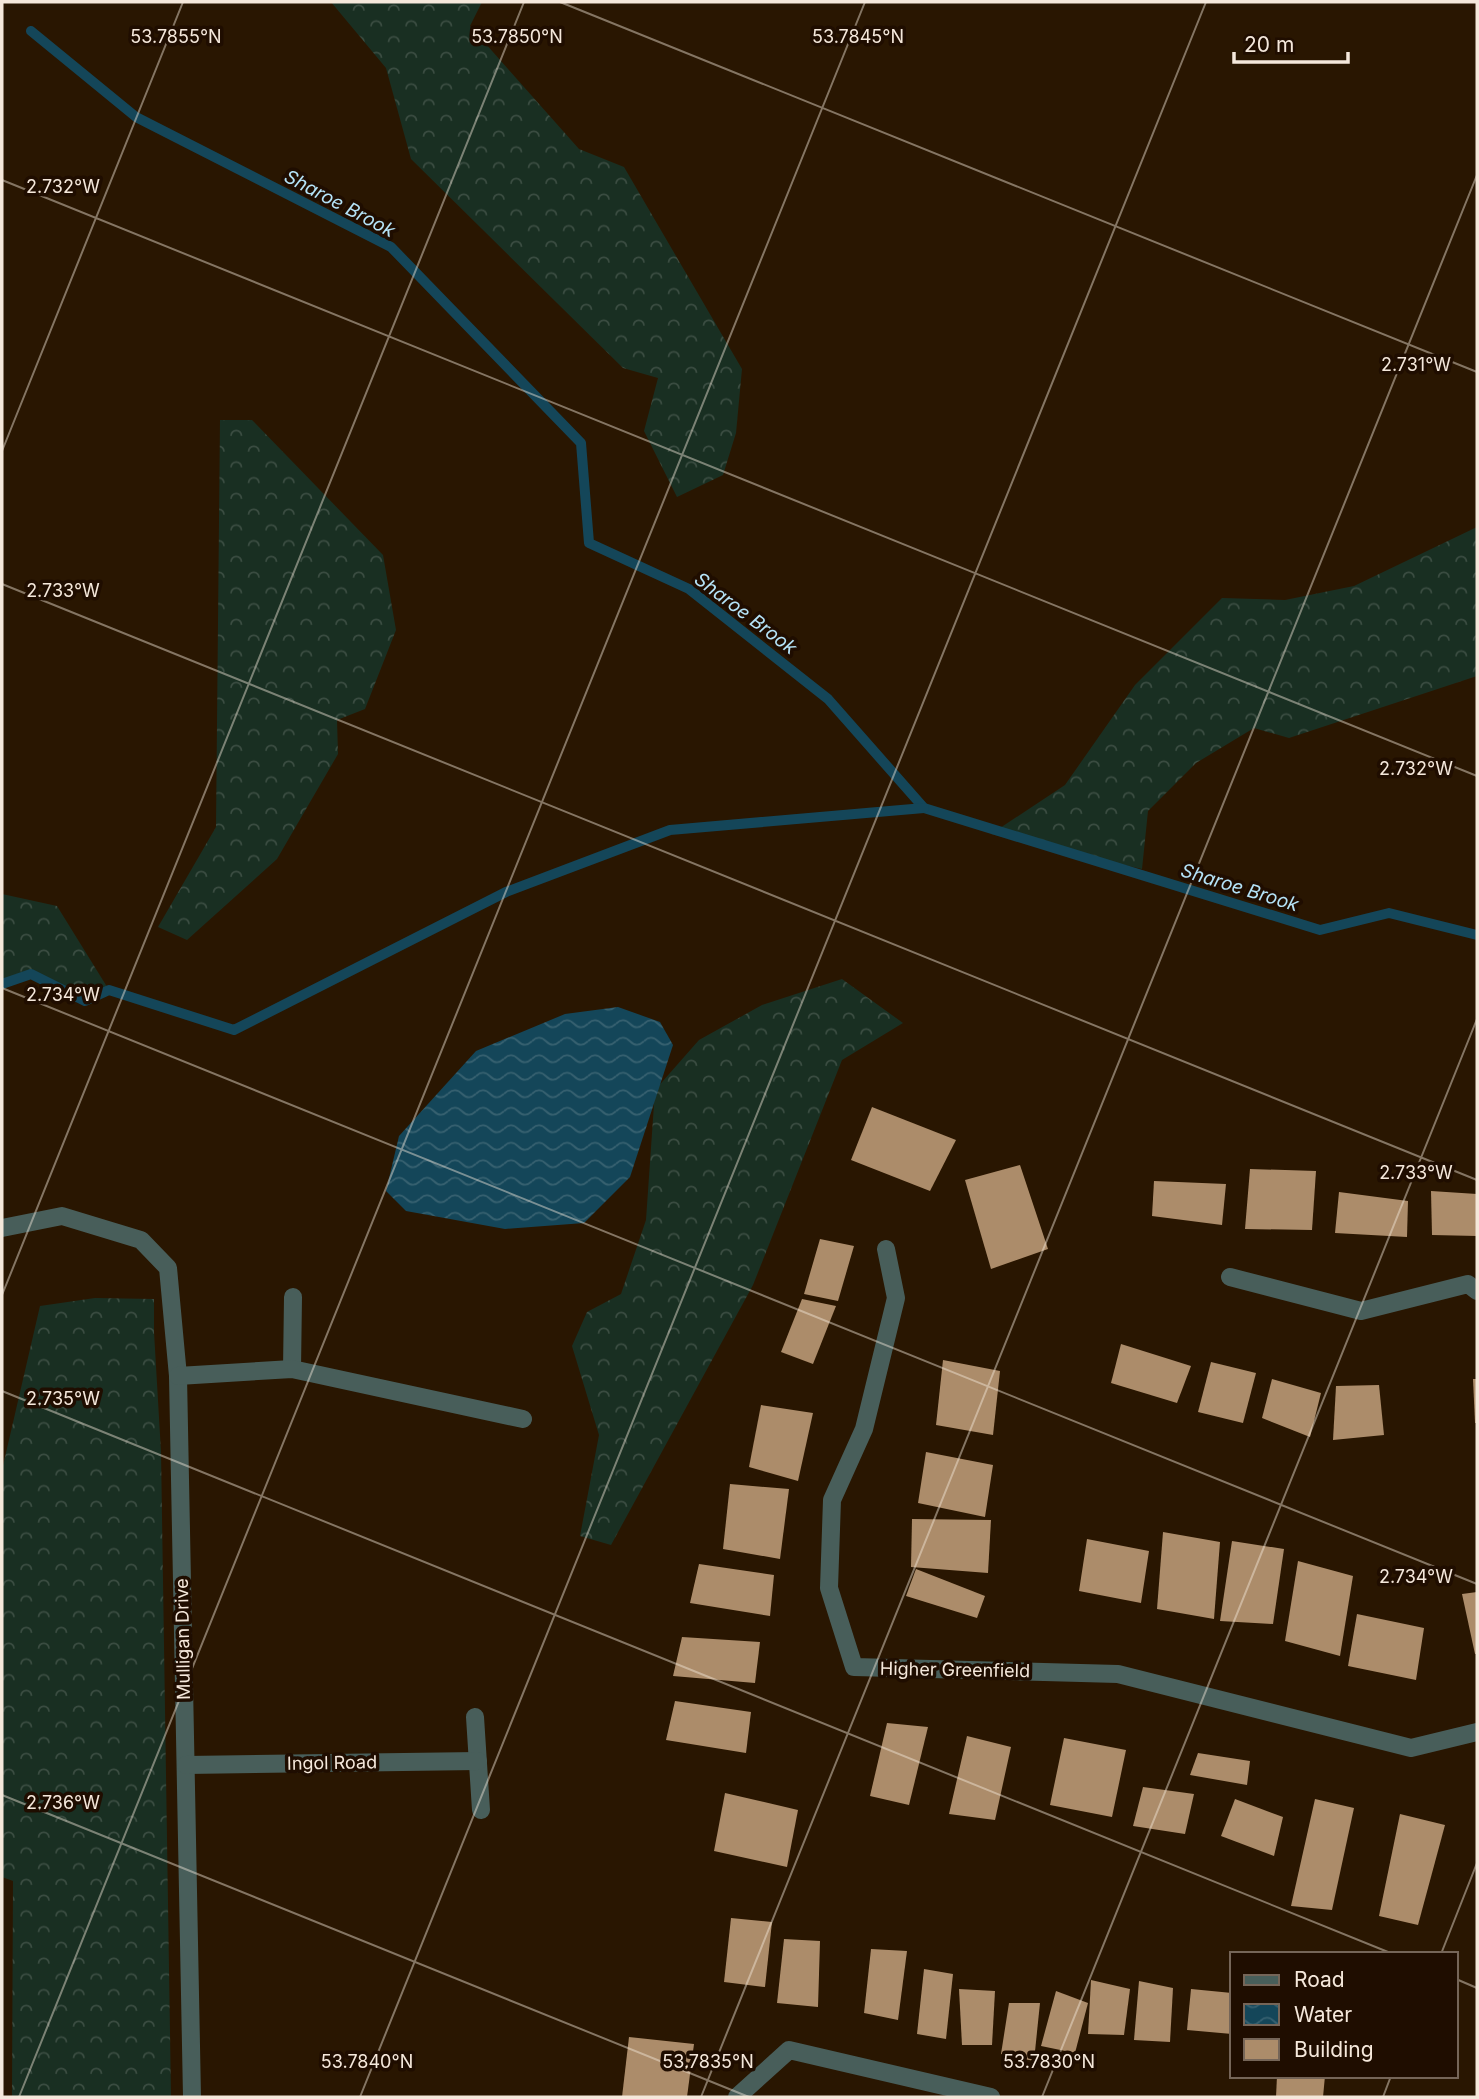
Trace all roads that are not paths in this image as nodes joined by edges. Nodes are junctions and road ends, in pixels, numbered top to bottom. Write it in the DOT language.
graph roads {
  1 [pos="2,1228"];
  2 [pos="886,1250"];
  3 [pos="1230,1277"];
  4 [pos="1477,1291"];
  5 [pos="293,1297"];
  6 [pos="292,1369"];
  7 [pos="178,1376"];
  8 [pos="523,1419"];
  9 [pos="475,1717"];
  10 [pos="1477,1732"];
  11 [pos="478,1761"];
  12 [pos="186,1765"];
  13 [pos="481,1811"];
  14 [pos="192,2097"];
  15 [pos="737,2097"];
  16 [pos="991,2097"];
  1 -- 7 [label="street, Mulligan Drive"];
  2 -- 10 [label="street, Higher Greenfield"];
  3 -- 4 [label="street"];
  5 -- 6 [label="street"];
  6 -- 7 [label="street"];
  6 -- 8 [label="street"];
  7 -- 12 [label="street, Mulligan Drive"];
  9 -- 11 [label="street"];
  11 -- 12 [label="street, Ingol Road"];
  11 -- 13 [label="street"];
  12 -- 14 [label="street, Mulligan Drive"];
  15 -- 16 [label="street"];
}
